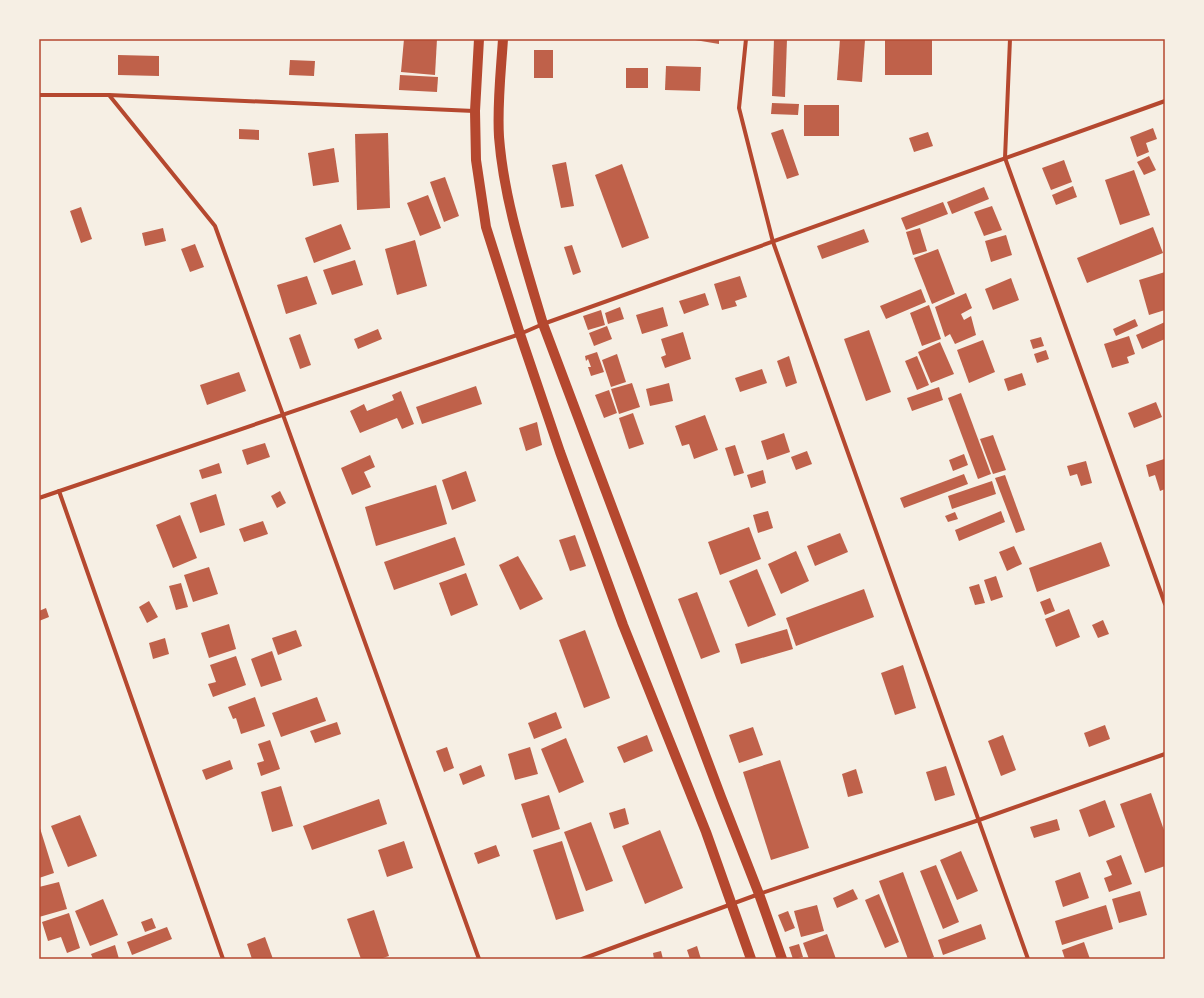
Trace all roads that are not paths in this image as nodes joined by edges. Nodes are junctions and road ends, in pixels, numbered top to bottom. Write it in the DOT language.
graph roads {
  1 [pos="479,39"];
  2 [pos="502,39"];
  3 [pos="746,39"];
  4 [pos="1010,39"];
  5 [pos="39,95"];
  6 [pos="109,95"];
  7 [pos="1165,101"];
  8 [pos="475,111"];
  9 [pos="1005,158"];
  10 [pos="773,242"];
  11 [pos="543,324"];
  12 [pos="520,334"];
  13 [pos="283,414"];
  14 [pos="59,491"];
  15 [pos="39,498"];
  16 [pos="1165,604"];
  17 [pos="1165,754"];
  18 [pos="978,820"];
  19 [pos="759,894"];
  20 [pos="732,904"];
  21 [pos="223,959"];
  22 [pos="479,959"];
  23 [pos="582,959"];
  24 [pos="751,959"];
  25 [pos="782,959"];
  26 [pos="1028,959"];
  1 -- 8 [label="main road"];
  2 -- 11 [label="main road"];
  3 -- 10 [label="street"];
  4 -- 9 [label="street"];
  5 -- 6 [label="street"];
  6 -- 8 [label="street"];
  6 -- 13 [label="street"];
  7 -- 9 [label="street"];
  8 -- 12 [label="main road"];
  9 -- 10 [label="street"];
  9 -- 16 [label="street"];
  10 -- 11 [label="street"];
  10 -- 18 [label="street"];
  11 -- 12 [label="street"];
  11 -- 19 [label="main road"];
  12 -- 13 [label="street"];
  12 -- 20 [label="main road"];
  13 -- 14 [label="street"];
  13 -- 22 [label="street"];
  14 -- 15 [label="street"];
  14 -- 21 [label="street"];
  17 -- 18 [label="street"];
  18 -- 19 [label="street"];
  18 -- 26 [label="street"];
  19 -- 20 [label="street"];
  19 -- 25 [label="main road"];
  20 -- 23 [label="street"];
  20 -- 24 [label="main road"];
}
